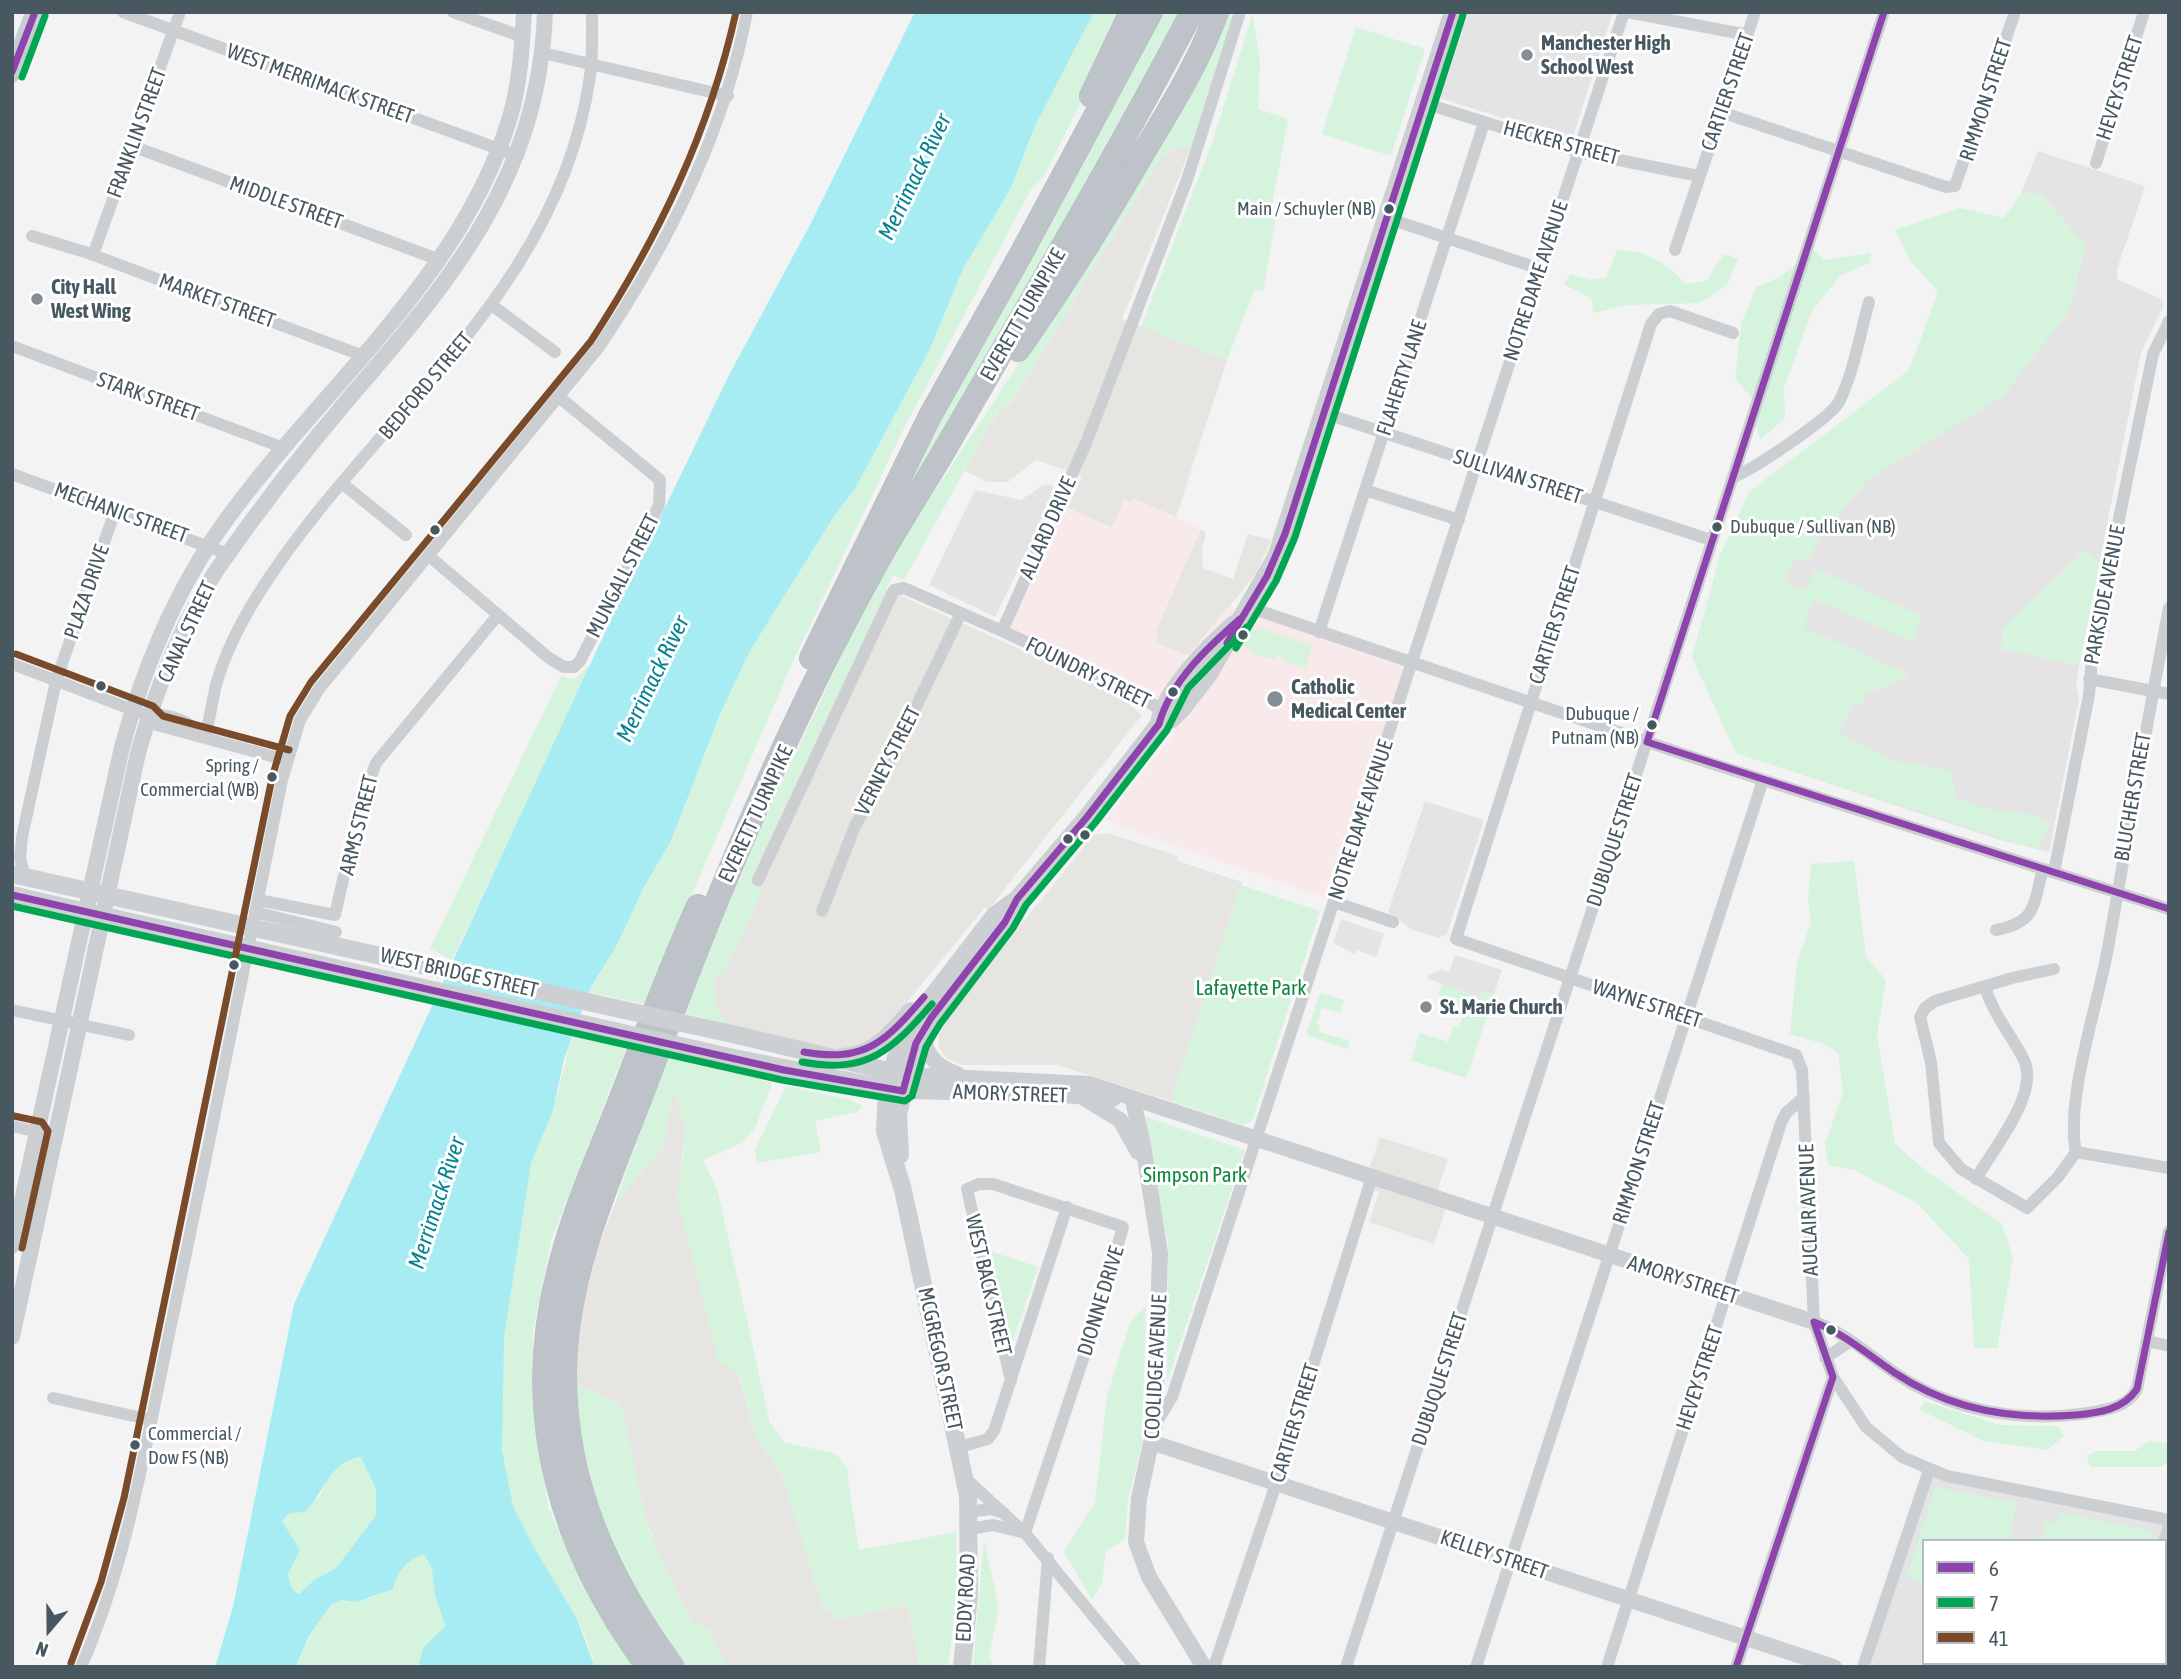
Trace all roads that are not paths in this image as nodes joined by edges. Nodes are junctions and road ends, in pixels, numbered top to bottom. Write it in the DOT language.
graph roads {
  1 [pos="35,12"];
  2 [pos="123,12"];
  3 [pos="180,12"];
  4 [pos="453,12"];
  5 [pos="524,12"];
  6 [pos="545,12"];
  7 [pos="592,12"];
  8 [pos="747,12"];
  9 [pos="1132,12"];
  10 [pos="1152,12"];
  11 [pos="1192,12"];
  12 [pos="1217,12"];
  13 [pos="1240,12"];
  14 [pos="1453,12"];
  15 [pos="1625,12"];
  16 [pos="1755,12"];
  17 [pos="1884,12"];
  18 [pos="2015,12"];
  19 [pos="2144,12"];
  20 [pos="174,31"];
  21 [pos="1748,35"];
  22 [pos="523,37"];
  23 [pos="543,53"];
  24 [pos="591,65"];
  25 [pos="12,73"];
  26 [pos="728,96"];
  27 [pos="1424,103"];
  28 [pos="1721,112"];
  29 [pos="1484,123"];
  30 [pos="132,146"];
  31 [pos="498,148"];
  32 [pos="1579,152"];
  33 [pos="1838,152"];
  34 [pos="517,156"];
  35 [pos="2096,163"];
  36 [pos="1699,176"];
  37 [pos="1387,218"];
  38 [pos="32,236"];
  39 [pos="1448,239"];
  40 [pos="1675,250"];
  41 [pos="93,255"];
  42 [pos="440,260"];
  43 [pos="1540,269"];
  44 [pos="1869,302"];
  45 [pos="492,306"];
  46 [pos="2169,321"];
  47 [pos="1733,333"];
  48 [pos="12,346"];
  49 [pos="555,352"];
  50 [pos="361,355"];
  51 [pos="957,365"];
  52 [pos="559,397"];
  53 [pos="1324,413"];
  54 [pos="1384,433"];
  55 [pos="284,448"];
  56 [pos="940,457"];
  57 [pos="1477,463"];
  58 [pos="12,474"];
  59 [pos="1733,477"];
  60 [pos="343,484"];
  61 [pos="1365,490"];
  62 [pos="1594,502"];
  63 [pos="116,511"];
  64 [pos="1459,520"];
  65 [pos="406,535"];
  66 [pos="1711,540"];
  67 [pos="209,546"];
  68 [pos="229,554"];
  69 [pos="429,556"];
  70 [pos="2169,608"];
  71 [pos="961,612"];
  72 [pos="1244,613"];
  73 [pos="498,615"];
  74 [pos="1002,631"];
  75 [pos="1319,632"];
  76 [pos="12,664"];
  77 [pos="1413,664"];
  78 [pos="2089,678"];
  79 [pos="56,681"];
  80 [pos="2153,691"];
  81 [pos="2169,694"];
  82 [pos="1530,703"];
  83 [pos="132,710"];
  84 [pos="149,716"];
  85 [pos="1164,717"];
  86 [pos="205,736"];
  87 [pos="1647,741"];
  88 [pos="286,761"];
  89 [pos="1763,780"];
  90 [pos="2049,871"];
  91 [pos="24,877"];
  92 [pos="758,880"];
  93 [pos="2116,893"];
  94 [pos="21,897"];
  95 [pos="1017,899"];
  96 [pos="1334,902"];
  97 [pos="257,906"];
  98 [pos="12,908"];
  99 [pos="2169,909"];
  100 [pos="822,911"];
  101 [pos="1394,922"];
  102 [pos="1996,930"];
  103 [pos="336,932"];
  104 [pos="1456,939"];
  105 [pos="954,965"];
  106 [pos="2054,970"];
  107 [pos="1571,979"];
  108 [pos="1985,986"];
  109 [pos="12,1010"];
  110 [pos="1686,1017"];
  111 [pos="931,1018"];
  112 [pos="61,1021"];
  113 [pos="81,1025"];
  114 [pos="129,1035"];
  115 [pos="823,1057"];
  116 [pos="812,1076"];
  117 [pos="1000,1081"];
  118 [pos="897,1082"];
  119 [pos="1064,1094"];
  120 [pos="1804,1097"];
  121 [pos="1133,1101"];
  122 [pos="12,1126"];
  123 [pos="884,1131"];
  124 [pos="38,1132"];
  125 [pos="1256,1140"];
  126 [pos="2076,1152"];
  127 [pos="2169,1168"];
  128 [pos="1147,1173"];
  129 [pos="1372,1177"];
  130 [pos="1976,1179"];
  131 [pos="903,1190"];
  132 [pos="1067,1207"];
  133 [pos="1493,1218"];
  134 [pos="2169,1231"];
  135 [pos="12,1247"];
  136 [pos="1609,1256"];
  137 [pos="1727,1294"];
  138 [pos="1814,1322"];
  139 [pos="12,1337"];
  140 [pos="1852,1341"];
  141 [pos="2147,1341"];
  142 [pos="2169,1346"];
  143 [pos="1825,1358"];
  144 [pos="1833,1377"];
  145 [pos="1010,1381"];
  146 [pos="54,1398"];
  147 [pos="151,1420"];
  148 [pos="1155,1425"];
  149 [pos="1154,1443"];
  150 [pos="960,1447"];
  151 [pos="1928,1470"];
  152 [pos="965,1478"];
  153 [pos="1276,1483"];
  154 [pos="1010,1517"];
  155 [pos="2169,1520"];
  156 [pos="969,1521"];
  157 [pos="1393,1522"];
  158 [pos="1025,1533"];
  159 [pos="1048,1558"];
  160 [pos="1511,1561"];
  161 [pos="1629,1600"];
  162 [pos="1745,1638"];
  163 [pos="81,1667"];
  164 [pos="648,1667"];
  165 [pos="673,1667"];
  166 [pos="962,1667"];
  167 [pos="1039,1667"];
  168 [pos="1135,1667"];
  169 [pos="1205,1667"];
  170 [pos="1214,1667"];
  171 [pos="1346,1667"];
  172 [pos="1476,1667"];
  173 [pos="1607,1667"];
  174 [pos="1736,1667"];
  175 [pos="1834,1667"];
  176 [pos="1863,1667"];
  1 -- 25 [label="main road"];
  2 -- 20 [label="street, WEST MERRIMACK STREET"];
  3 -- 20 [label="street, FRANKLIN STREET"];
  4 -- 22 [label="street"];
  5 -- 22 [label="street, CANAL STREET"];
  6 -- 23 [label="street, CANAL STREET"];
  7 -- 24 [label="street, BEDFORD STREET"];
  8 -- 26 [label="street"];
  9 -- 51 [label="highway"];
  10 -- 51 [label="highway, EVERETT TURNPIKE"];
  11 -- 56 [label="highway, EVERETT TURNPIKE"];
  12 -- 56 [label="highway"];
  13 -- 74 [label="street, ALLARD DRIVE"];
  14 -- 27 [label="main road, MCGREGOR STREET"];
  15 -- 21 [label="street"];
  15 -- 32 [label="street, NOTRE DAME AVENUE"];
  16 -- 21 [label="street, CARTIER STREET"];
  17 -- 33 [label="street, DUBUQUE STREET"];
  18 -- 33 [label="street, RIMMON STREET"];
  19 -- 35 [label="street, HEVEY STREET"];
  20 -- 30 [label="street, FRANKLIN STREET"];
  20 -- 31 [label="street, WEST MERRIMACK STREET"];
  21 -- 28 [label="street, CARTIER STREET"];
  22 -- 31 [label="street, CANAL STREET"];
  23 -- 24 [label="street"];
  23 -- 34 [label="street, CANAL STREET"];
  24 -- 26 [label="street"];
  24 -- 45 [label="street, BEDFORD STREET"];
  26 -- 52 [label="street"];
  27 -- 29 [label="street, HECKER STREET"];
  27 -- 37 [label="main road, MCGREGOR STREET"];
  28 -- 33 [label="street"];
  28 -- 36 [label="street, CARTIER STREET"];
  29 -- 32 [label="street, HECKER STREET"];
  29 -- 39 [label="street, FLAHERTY LANE"];
  30 -- 41 [label="street, FRANKLIN STREET"];
  30 -- 42 [label="street, MIDDLE STREET"];
  31 -- 34 [label="street, WEST MERRIMACK STREET"];
  31 -- 42 [label="street, CANAL STREET"];
  32 -- 36 [label="street, HECKER STREET"];
  32 -- 43 [label="street, NOTRE DAME AVENUE"];
  33 -- 59 [label="street, DUBUQUE STREET"];
  34 -- 68 [label="street, CANAL STREET"];
  36 -- 40 [label="street, CARTIER STREET"];
  37 -- 39 [label="street"];
  37 -- 53 [label="main road, MCGREGOR STREET"];
  38 -- 41 [label="street, MARKET STREET"];
  39 -- 43 [label="street"];
  39 -- 54 [label="street, FLAHERTY LANE"];
  41 -- 50 [label="street, MARKET STREET"];
  42 -- 50 [label="street, CANAL STREET"];
  43 -- 57 [label="street, NOTRE DAME AVENUE"];
  44 -- 59 [label="street"];
  45 -- 49 [label="street"];
  45 -- 60 [label="street, BEDFORD STREET"];
  46 -- 78 [label="street, PARKSIDE AVENUE"];
  47 -- 62 [label="street, CARTIER STREET"];
  48 -- 55 [label="street, STARK STREET"];
  50 -- 55 [label="street, CANAL STREET"];
  51 -- 164 [label="highway, EVERETT TURNPIKE"];
  52 -- 69 [label="street"];
  52 -- 73 [label="street, MUNGALL STREET"];
  53 -- 54 [label="street, SULLIVAN STREET"];
  53 -- 72 [label="main road, MCGREGOR STREET"];
  54 -- 57 [label="street, SULLIVAN STREET"];
  54 -- 61 [label="street, FLAHERTY LANE"];
  55 -- 67 [label="street, CANAL STREET"];
  56 -- 165 [label="highway, EVERETT TURNPIKE"];
  57 -- 62 [label="street, SULLIVAN STREET"];
  57 -- 64 [label="street, NOTRE DAME AVENUE"];
  58 -- 63 [label="street, MECHANIC STREET"];
  59 -- 66 [label="street, DUBUQUE STREET"];
  60 -- 65 [label="street"];
  60 -- 86 [label="street, BEDFORD STREET"];
  61 -- 64 [label="street"];
  61 -- 75 [label="street, FLAHERTY LANE"];
  62 -- 66 [label="street, SULLIVAN STREET"];
  62 -- 82 [label="street, CARTIER STREET"];
  63 -- 67 [label="street, MECHANIC STREET"];
  63 -- 79 [label="street, PLAZA DRIVE"];
  64 -- 77 [label="street, NOTRE DAME AVENUE"];
  66 -- 87 [label="street, DUBUQUE STREET"];
  67 -- 68 [label="street, MECHANIC STREET"];
  67 -- 83 [label="street, CANAL STREET"];
  68 -- 84 [label="street, CANAL STREET"];
  69 -- 73 [label="street"];
  69 -- 88 [label="street"];
  70 -- 80 [label="street, BLUCHER STREET"];
  71 -- 74 [label="street"];
  71 -- 92 [label="street"];
  71 -- 100 [label="street, VERNEY STREET"];
  72 -- 75 [label="street"];
  72 -- 85 [label="main road, MCGREGOR STREET"];
  73 -- 97 [label="street, ARMS STREET"];
  74 -- 85 [label="street, FOUNDRY STREET"];
  75 -- 77 [label="street"];
  76 -- 79 [label="street"];
  77 -- 82 [label="street"];
  77 -- 96 [label="street, NOTRE DAME AVENUE"];
  78 -- 80 [label="street"];
  78 -- 90 [label="street, PARKSIDE AVENUE"];
  79 -- 83 [label="street"];
  79 -- 91 [label="street, PLAZA DRIVE"];
  80 -- 81 [label="street"];
  80 -- 93 [label="street, BLUCHER STREET"];
  82 -- 87 [label="street"];
  82 -- 104 [label="street, CARTIER STREET"];
  83 -- 84 [label="street"];
  83 -- 112 [label="street, CANAL STREET"];
  84 -- 86 [label="street"];
  84 -- 113 [label="street, CANAL STREET"];
  85 -- 95 [label="main road, MCGREGOR STREET"];
  86 -- 88 [label="street"];
  87 -- 89 [label="street"];
  87 -- 107 [label="street, DUBUQUE STREET"];
  88 -- 97 [label="street"];
  89 -- 90 [label="street"];
  89 -- 110 [label="street, RIMMON STREET"];
  90 -- 93 [label="street"];
  90 -- 102 [label="street, PARKSIDE AVENUE"];
  91 -- 115 [label="main road, WEST BRIDGE STREET, bridge"];
  93 -- 99 [label="street"];
  93 -- 126 [label="street, BLUCHER STREET"];
  94 -- 98 [label="street"];
  94 -- 116 [label="main road, WEST BRIDGE STREET, bridge"];
  95 -- 105 [label="main road, MCGREGOR STREET"];
  95 -- 111 [label="main road, MCGREGOR STREET"];
  96 -- 101 [label="street"];
  96 -- 125 [label="street, NOTRE DAME AVENUE"];
  97 -- 103 [label="street"];
  97 -- 147 [label="street"];
  104 -- 107 [label="street, WAYNE STREET"];
  105 -- 115 [label="main road"];
  105 -- 118 [label="main road, MCGREGOR STREET"];
  106 -- 108 [label="street"];
  107 -- 110 [label="street, WAYNE STREET"];
  107 -- 133 [label="street, DUBUQUE STREET"];
  108 -- 130 [label="street"];
  108 -- 130 [label="street"];
  109 -- 112 [label="street"];
  110 -- 120 [label="street, WAYNE STREET"];
  110 -- 136 [label="street, RIMMON STREET"];
  111 -- 117 [label="street, AMORY STREET"];
  111 -- 118 [label="main road, MCGREGOR STREET"];
  112 -- 113 [label="street"];
  112 -- 124 [label="street, CANAL STREET"];
  113 -- 114 [label="street"];
  113 -- 139 [label="street, CANAL STREET"];
  115 -- 118 [label="main road, WEST BRIDGE STREET"];
  116 -- 118 [label="main road, WEST BRIDGE STREET"];
  116 -- 123 [label="main road"];
  117 -- 118 [label="street, AMORY STREET"];
  117 -- 121 [label="street, AMORY STREET"];
  118 -- 119 [label="street, AMORY STREET"];
  118 -- 123 [label="main road, MCGREGOR STREET"];
  118 -- 131 [label="main road, MCGREGOR STREET"];
  119 -- 121 [label="street, AMORY STREET"];
  119 -- 128 [label="street, COOLIDGE AVENUE"];
  120 -- 137 [label="street, HEVEY STREET"];
  120 -- 138 [label="street, AUCLAIR AVENUE"];
  121 -- 125 [label="street, AMORY STREET"];
  121 -- 128 [label="street, COOLIDGE AVENUE"];
  122 -- 124 [label="street"];
  123 -- 131 [label="main road, MCGREGOR STREET"];
  124 -- 135 [label="street, CANAL STREET"];
  125 -- 129 [label="street, AMORY STREET"];
  125 -- 148 [label="street, NOTRE DAME AVENUE"];
  126 -- 127 [label="street"];
  126 -- 130 [label="street"];
  128 -- 148 [label="street, COOLIDGE AVENUE"];
  129 -- 133 [label="street, AMORY STREET"];
  129 -- 153 [label="street, CARTIER STREET"];
  131 -- 150 [label="main road, MCGREGOR STREET"];
  132 -- 145 [label="street"];
  132 -- 145 [label="street, WEST BACK STREET"];
  132 -- 158 [label="street, DIONNE DRIVE"];
  133 -- 136 [label="street, AMORY STREET"];
  133 -- 157 [label="street, DUBUQUE STREET"];
  134 -- 141 [label="street"];
  136 -- 137 [label="street, AMORY STREET"];
  136 -- 160 [label="street, RIMMON STREET"];
  137 -- 138 [label="street, AMORY STREET"];
  137 -- 161 [label="street, HEVEY STREET"];
  138 -- 140 [label="street"];
  138 -- 143 [label="street"];
  140 -- 141 [label="street"];
  140 -- 143 [label="street"];
  141 -- 142 [label="street"];
  143 -- 144 [label="street"];
  144 -- 151 [label="street"];
  144 -- 162 [label="street"];
  145 -- 150 [label="street"];
  146 -- 147 [label="street"];
  147 -- 163 [label="street"];
  148 -- 149 [label="street, COOLIDGE AVENUE"];
  149 -- 153 [label="street, KELLEY STREET"];
  149 -- 169 [label="street, COOLIDGE AVENUE"];
  150 -- 152 [label="main road, MCGREGOR STREET"];
  151 -- 155 [label="street"];
  151 -- 176 [label="street"];
  152 -- 154 [label="street"];
  152 -- 156 [label="main road, MCGREGOR STREET"];
  153 -- 157 [label="street, KELLEY STREET"];
  153 -- 170 [label="street, CARTIER STREET"];
  154 -- 156 [label="street"];
  154 -- 158 [label="street"];
  156 -- 158 [label="street"];
  156 -- 166 [label="main road, EDDY ROAD"];
  157 -- 160 [label="street, KELLEY STREET"];
  157 -- 171 [label="street, DUBUQUE STREET"];
  158 -- 159 [label="street"];
  159 -- 167 [label="street"];
  159 -- 168 [label="street"];
  160 -- 161 [label="street, KELLEY STREET"];
  160 -- 172 [label="street, RIMMON STREET"];
  161 -- 162 [label="street, KELLEY STREET"];
  161 -- 173 [label="street, HEVEY STREET"];
  162 -- 174 [label="street"];
  162 -- 175 [label="street, KELLEY STREET"];
}
